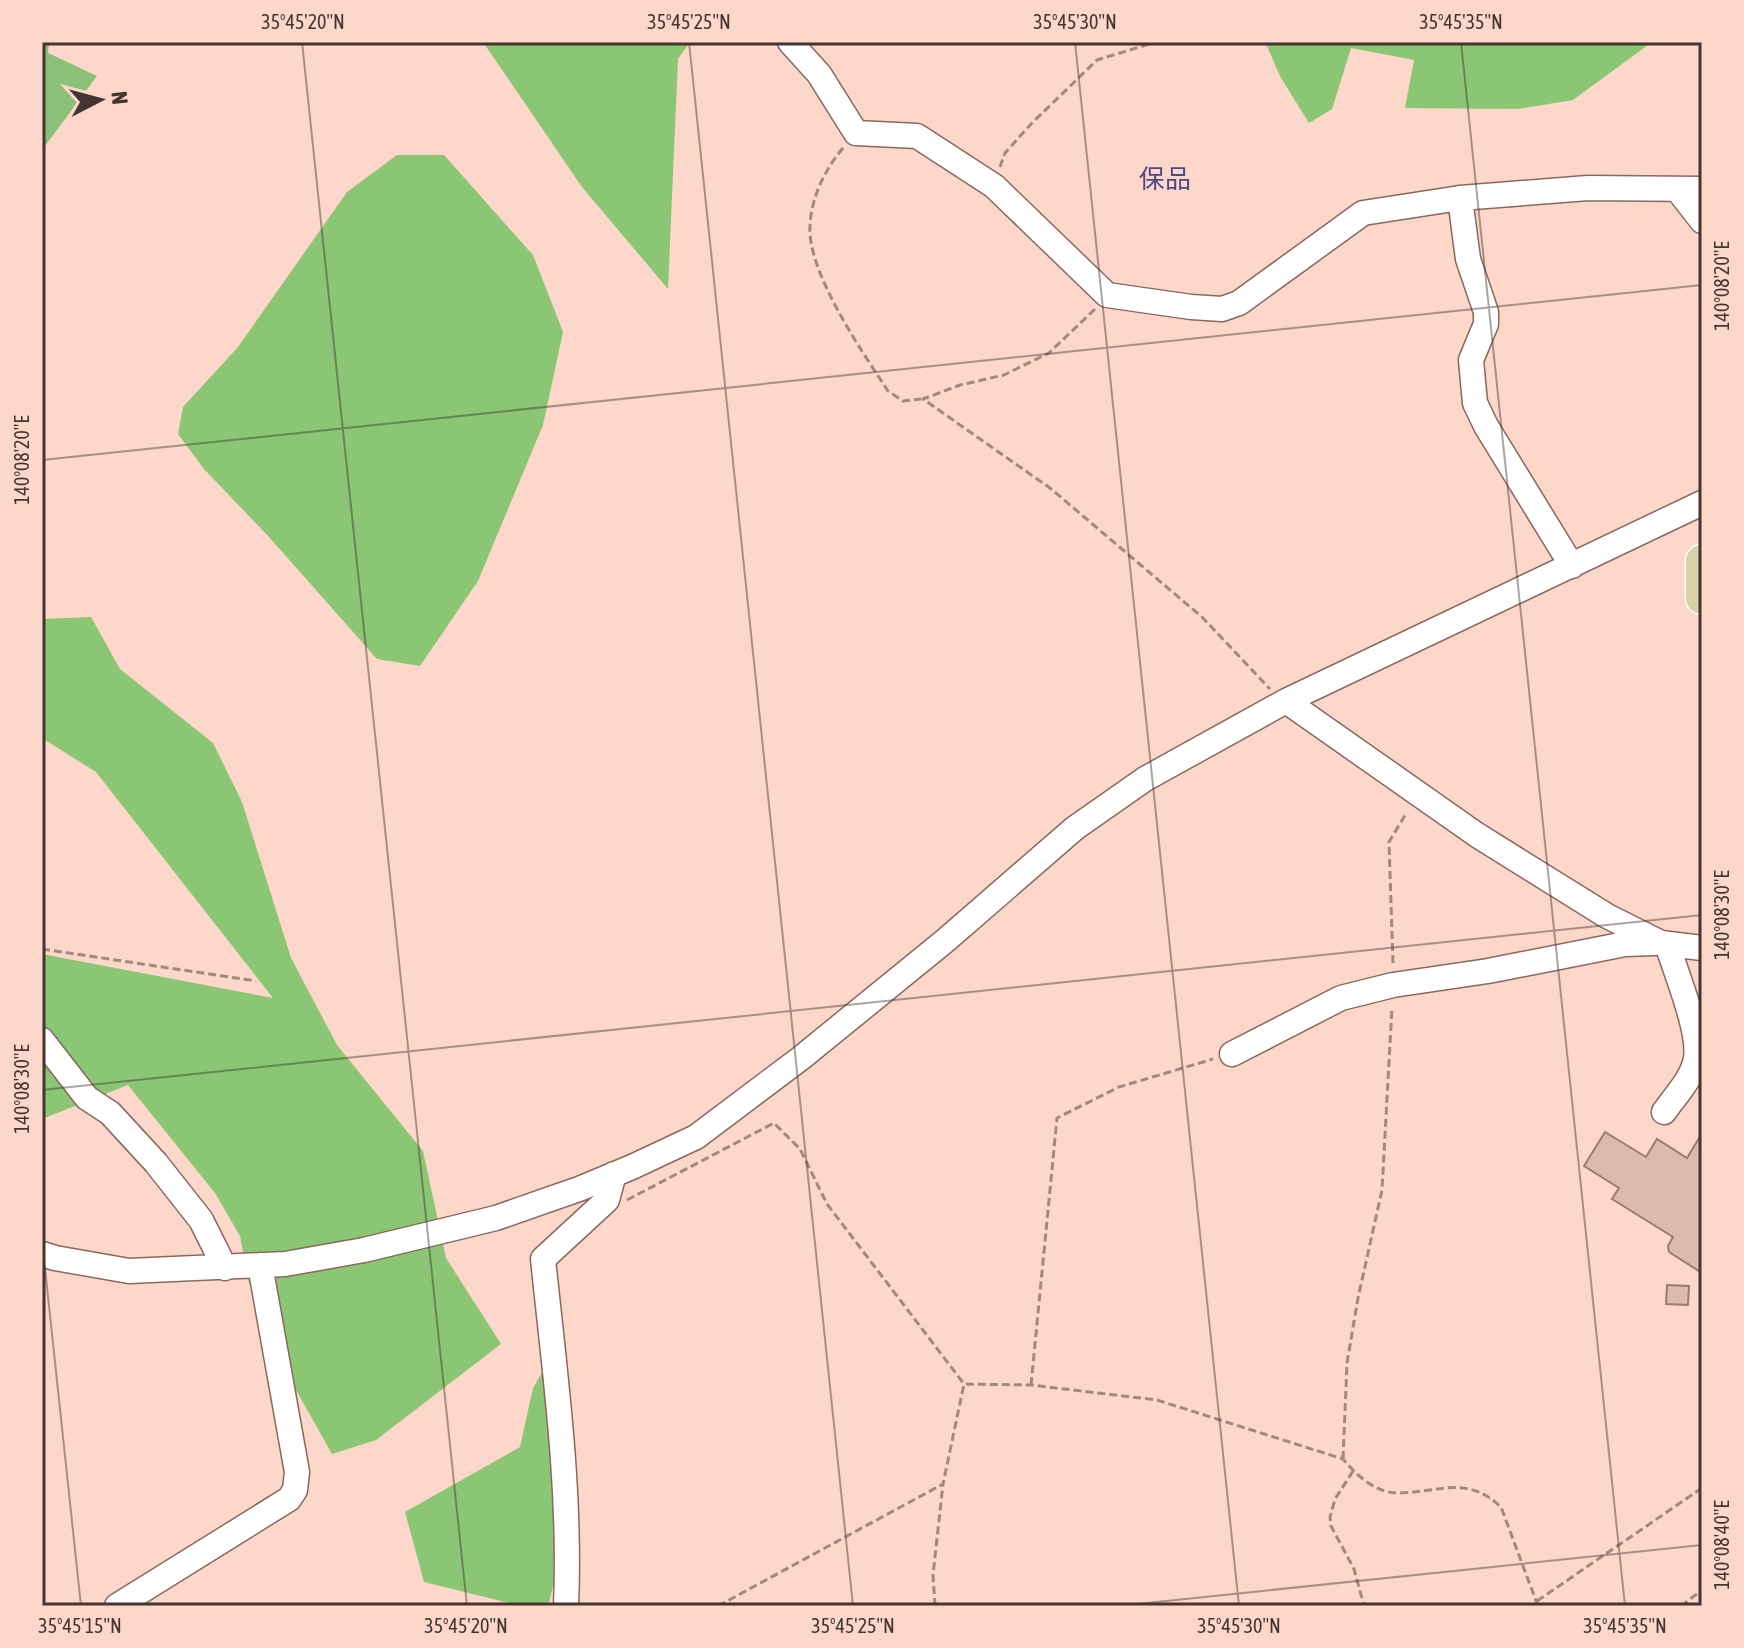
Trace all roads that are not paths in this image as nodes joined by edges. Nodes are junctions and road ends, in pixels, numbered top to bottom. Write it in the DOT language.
graph roads {
  1 [pos="790,42"];
  2 [pos="1677,189"];
  3 [pos="1702,189"];
  4 [pos="1460,198"];
  5 [pos="1702,221"];
  6 [pos="1702,503"];
  7 [pos="1702,561"];
  8 [pos="1572,566"];
  9 [pos="1702,598"];
  10 [pos="1286,701"];
  11 [pos="1664,944"];
  12 [pos="1702,948"];
  13 [pos="42,1040"];
  14 [pos="1232,1054"];
  15 [pos="1664,1112"];
  16 [pos="614,1174"];
  17 [pos="46,1258"];
  18 [pos="260,1265"];
  19 [pos="225,1268"];
  20 [pos="117,1606"];
  21 [pos="566,1606"];
  1 -- 4 [label="street"];
  2 -- 3 [label="street"];
  2 -- 4 [label="street"];
  2 -- 5 [label="street"];
  4 -- 8 [label="street"];
  6 -- 8 [label="street"];
  7 -- 9 [label="main road"];
  8 -- 10 [label="street"];
  10 -- 11 [label="street"];
  10 -- 16 [label="street"];
  11 -- 12 [label="street"];
  11 -- 14 [label="street"];
  11 -- 15 [label="street"];
  13 -- 19 [label="street"];
  16 -- 18 [label="street"];
  16 -- 21 [label="street"];
  17 -- 19 [label="street"];
  18 -- 19 [label="street"];
  18 -- 20 [label="street"];
}
